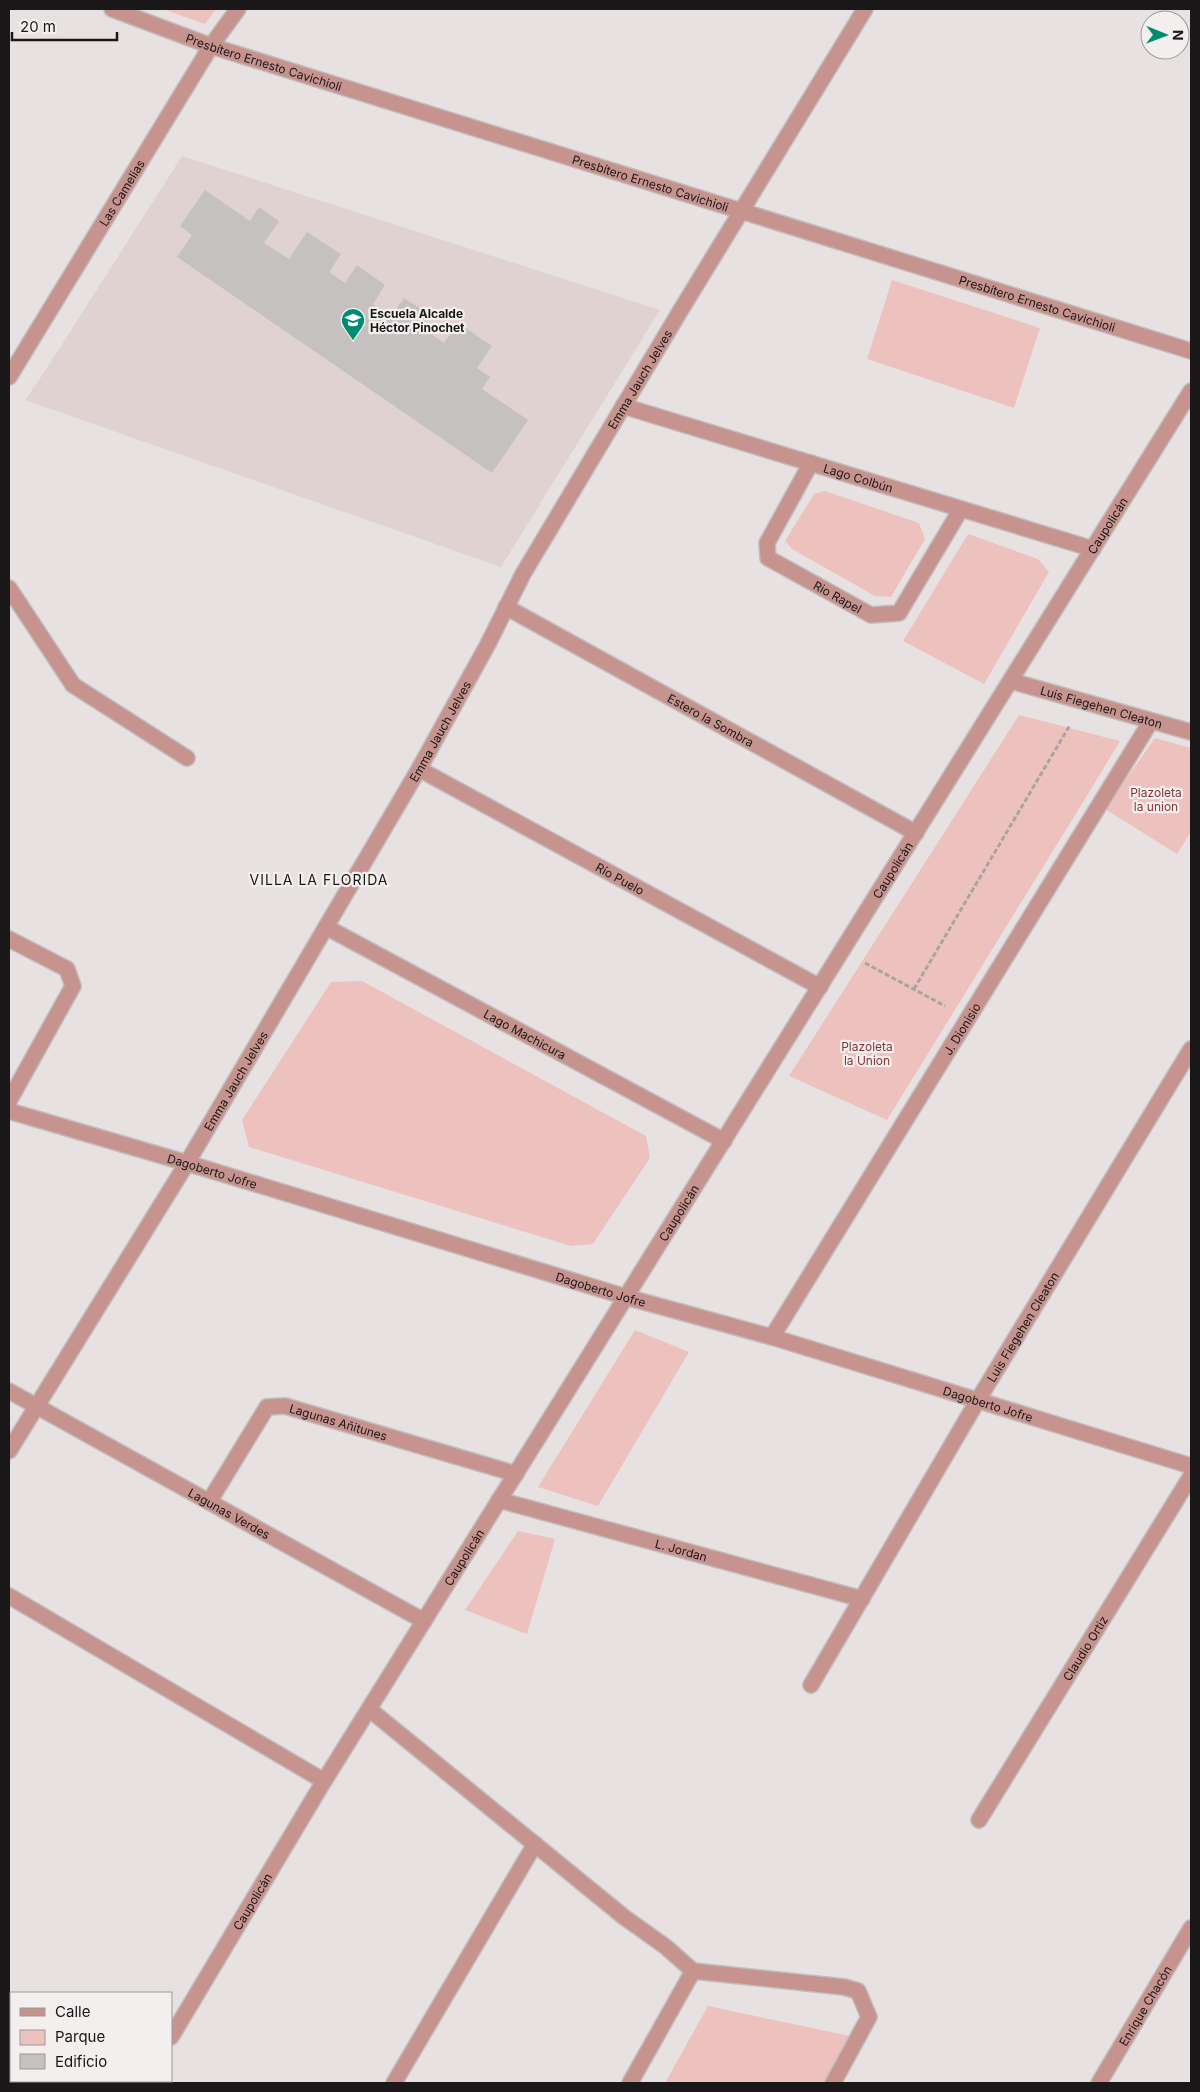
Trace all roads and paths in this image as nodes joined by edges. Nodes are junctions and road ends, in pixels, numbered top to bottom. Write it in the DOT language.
graph roads {
  1 [pos="112,9"];
  2 [pos="238,9"];
  3 [pos="865,9"];
  4 [pos="211,46"];
  5 [pos="741,212"];
  6 [pos="1191,351"];
  7 [pos="9,377"];
  8 [pos="1191,392"];
  9 [pos="623,406"];
  10 [pos="810,463"];
  11 [pos="961,509"];
  12 [pos="1093,549"];
  13 [pos="9,588"];
  14 [pos="506,607"];
  15 [pos="1011,681"];
  16 [pos="1084,701"];
  17 [pos="1152,721"];
  18 [pos="1191,732"];
  19 [pos="187,758"];
  20 [pos="419,769"];
  21 [pos="916,833"];
  22 [pos="326,927"];
  23 [pos="9,939"];
  24 [pos="842,951"];
  25 [pos="820,987"];
  26 [pos="914,989"];
  27 [pos="968,1018"];
  28 [pos="1191,1049"];
  29 [pos="9,1101"];
  30 [pos="9,1112"];
  31 [pos="724,1141"];
  32 [pos="187,1163"];
  33 [pos="626,1297"];
  34 [pos="772,1337"];
  35 [pos="9,1390"];
  36 [pos="978,1400"];
  37 [pos="36,1406"];
  38 [pos="9,1451"];
  39 [pos="1191,1466"];
  40 [pos="516,1474"];
  41 [pos="1191,1476"];
  42 [pos="499,1500"];
  43 [pos="209,1502"];
  44 [pos="9,1596"];
  45 [pos="862,1599"];
  46 [pos="424,1621"];
  47 [pos="811,1684"];
  48 [pos="369,1709"];
  49 [pos="324,1781"];
  50 [pos="979,1820"];
  51 [pos="535,1844"];
  52 [pos="1191,1928"];
  53 [pos="693,1971"];
  54 [pos="172,2035"];
  55 [pos="394,2083"];
  56 [pos="630,2083"];
  57 [pos="833,2083"];
  58 [pos="1099,2083"];
  1 -- 4 [label="street, Presbítero Ernesto Cavichioli"];
  2 -- 4 [label="street, Las Camelias"];
  3 -- 5 [label="street, Emma Jauch Jelves"];
  4 -- 5 [label="street, Presbítero Ernesto Cavichioli"];
  4 -- 7 [label="street, Las Camelias"];
  5 -- 6 [label="street, Presbítero Ernesto Cavichioli"];
  5 -- 9 [label="street, Emma Jauch Jelves"];
  8 -- 12 [label="street, Caupolicán"];
  9 -- 10 [label="street, Lago Colbún"];
  9 -- 14 [label="street, Emma Jauch Jelves"];
  10 -- 11 [label="street, Lago Colbún"];
  10 -- 11 [label="street, Rio Rapel"];
  11 -- 12 [label="street, Lago Colbún"];
  12 -- 15 [label="street, Caupolicán"];
  13 -- 19 [label="street"];
  14 -- 20 [label="street, Emma Jauch Jelves"];
  14 -- 21 [label="street, Estero la Sombra"];
  15 -- 16 [label="street, Luis Fiegehen Cleaton"];
  15 -- 21 [label="street, Caupolicán"];
  16 -- 17 [label="street, Luis Fiegehen Cleaton"];
  16 -- 26 [label="path"];
  17 -- 18 [label="street, Luis Fiegehen Cleaton"];
  17 -- 27 [label="street, J. Dionisio"];
  20 -- 22 [label="street, Emma Jauch Jelves"];
  20 -- 25 [label="street, Río Puelo"];
  21 -- 24 [label="street, Caupolicán"];
  22 -- 31 [label="street, Lago Machicura"];
  22 -- 32 [label="street, Emma Jauch Jelves"];
  23 -- 29 [label="street"];
  24 -- 25 [label="street, Caupolicán"];
  24 -- 26 [label="path"];
  25 -- 31 [label="street, Caupolicán"];
  26 -- 27 [label="path"];
  27 -- 34 [label="street, J. Dionisio"];
  28 -- 36 [label="street, Luis Fiegehen Cleaton"];
  30 -- 32 [label="street, Dagoberto Jofre"];
  31 -- 33 [label="street, Caupolicán"];
  32 -- 33 [label="street, Dagoberto Jofre"];
  32 -- 37 [label="street, Emma Jauch Jelves"];
  33 -- 34 [label="street, Dagoberto Jofre"];
  33 -- 40 [label="street, Caupolicán"];
  34 -- 36 [label="street, Dagoberto Jofre"];
  35 -- 37 [label="street, Lagunas Verdes"];
  36 -- 39 [label="street, Dagoberto Jofre"];
  36 -- 45 [label="street, Luis Fiegehen Cleaton"];
  37 -- 38 [label="street, Emma Jauch Jelves"];
  37 -- 43 [label="street, Lagunas Verdes"];
  40 -- 42 [label="street, Caupolicán"];
  40 -- 43 [label="street, Lagunas Añitunes"];
  41 -- 50 [label="street, Claudio Ortiz"];
  42 -- 45 [label="street, L. Jordan"];
  42 -- 46 [label="street, Caupolicán"];
  43 -- 46 [label="street, Lagunas Verdes"];
  44 -- 49 [label="street"];
  45 -- 47 [label="street, Luis Fiegehen Cleaton"];
  46 -- 48 [label="street, Caupolicán"];
  48 -- 49 [label="street, Caupolicán"];
  48 -- 51 [label="street"];
  49 -- 54 [label="street, Caupolicán"];
  51 -- 53 [label="street"];
  51 -- 55 [label="street"];
  52 -- 58 [label="street, Enrique Chacón"];
  53 -- 56 [label="street"];
  53 -- 57 [label="street"];
}
